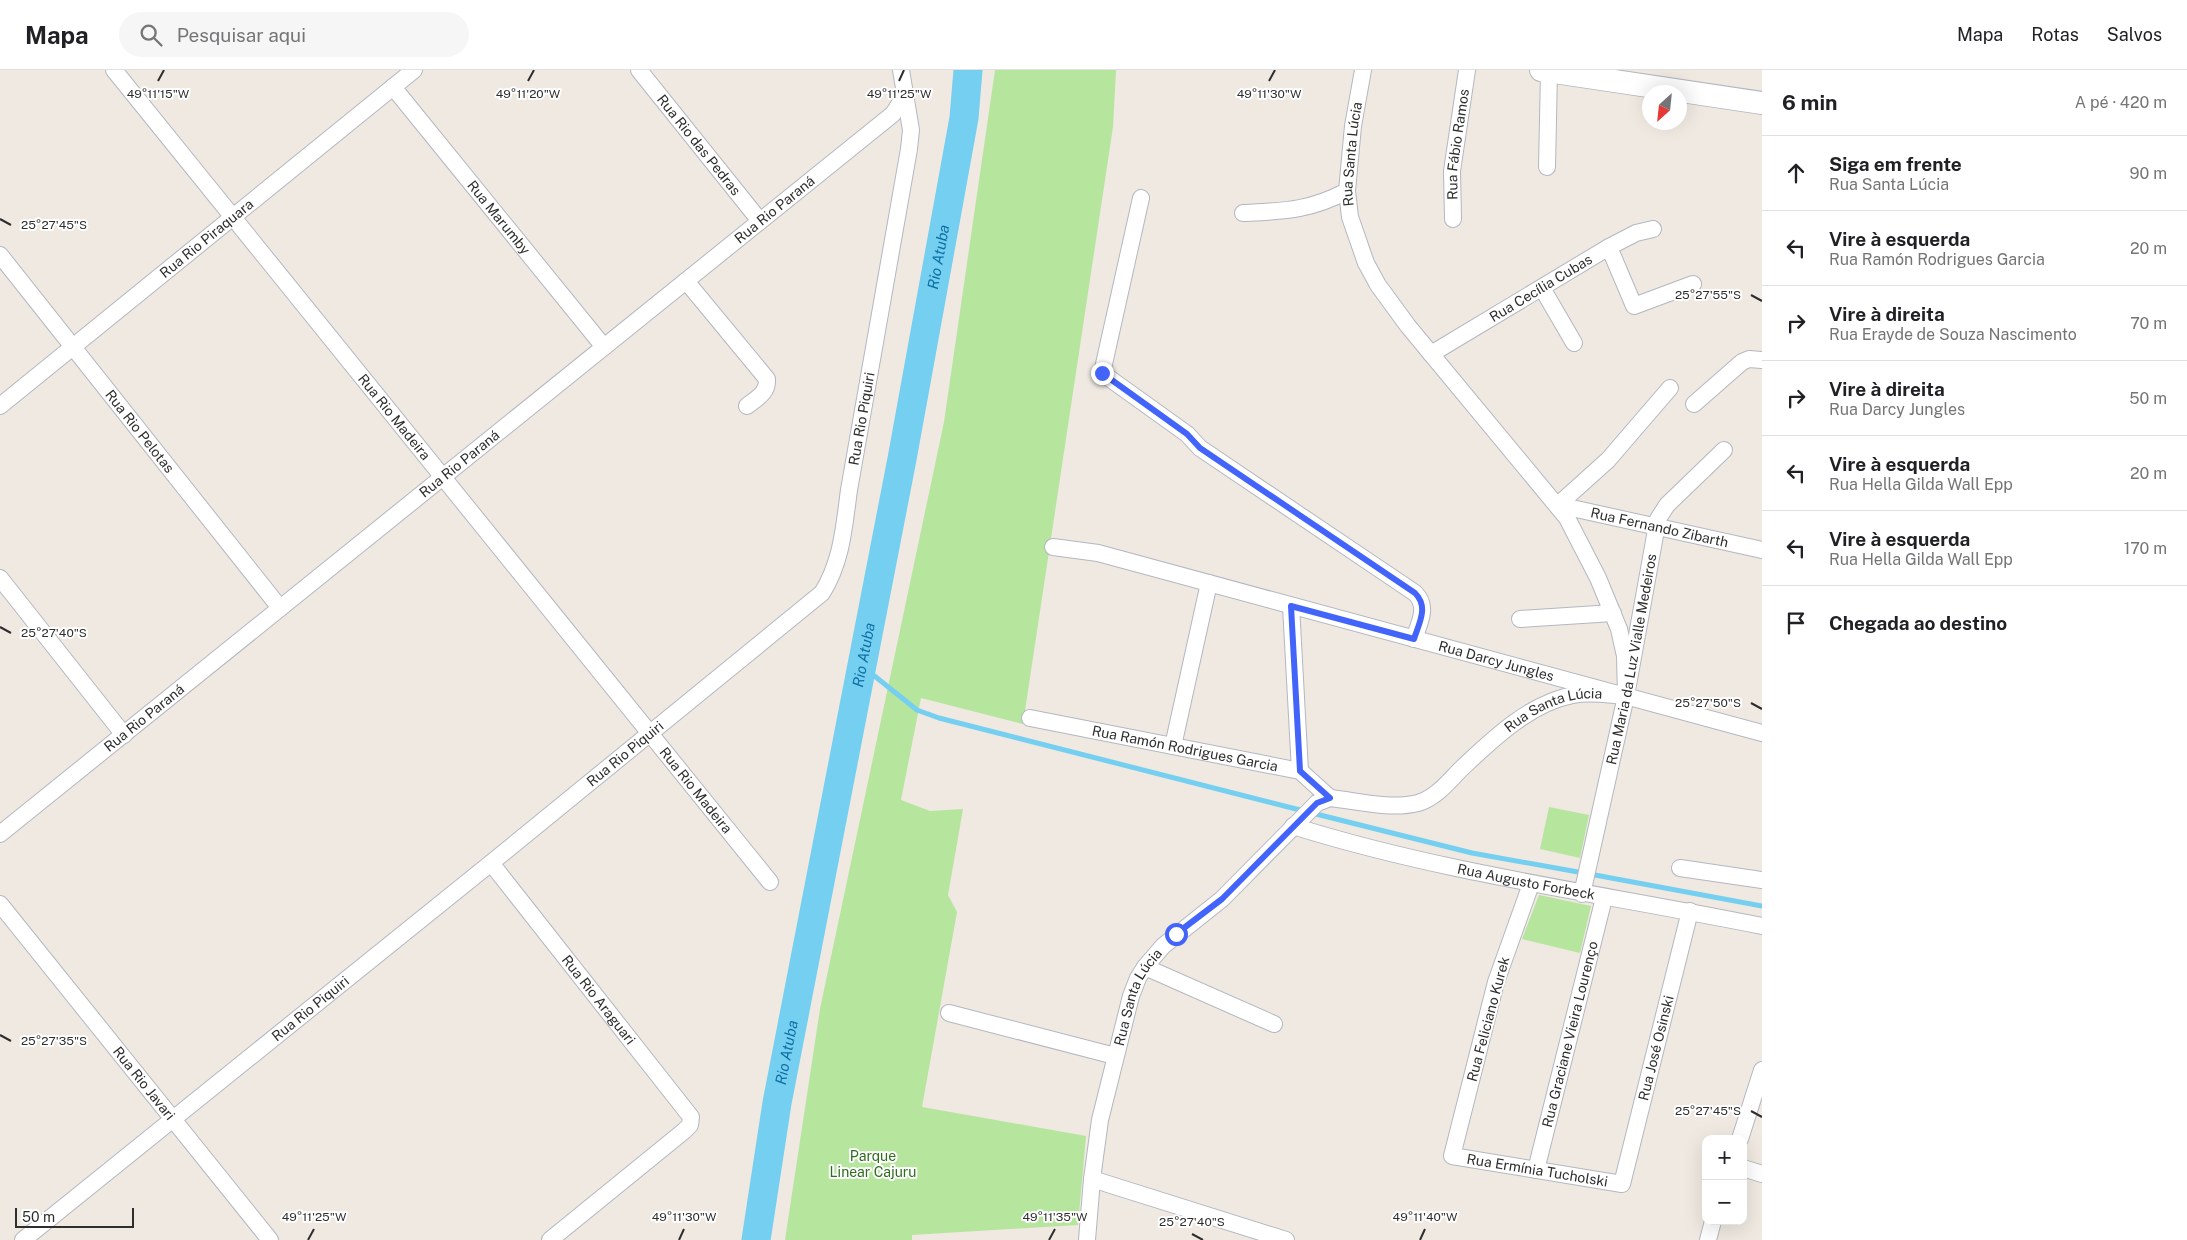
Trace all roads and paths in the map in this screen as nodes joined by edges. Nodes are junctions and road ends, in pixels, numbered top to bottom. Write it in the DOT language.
graph roads {
  1 [pos="114,70"];
  2 [pos="414,70"];
  3 [pos="638,70"];
  4 [pos="1363,70"];
  5 [pos="1467,70"];
  6 [pos="1545,71"];
  7 [pos="1592,74"];
  8 [pos="902,77"];
  9 [pos="393,87"];
  10 [pos="1762,103"];
  11 [pos="1547,167"];
  12 [pos="1347,191"];
  13 [pos="1141,198"];
  14 [pos="1243,213"];
  15 [pos="232,217"];
  16 [pos="1453,218"];
  17 [pos="760,221"];
  18 [pos="1653,229"];
  19 [pos="1609,247"];
  20 [pos="0,254"];
  21 [pos="686,281"];
  22 [pos="1693,284"];
  23 [pos="1542,288"];
  24 [pos="1574,343"];
  25 [pos="74,346"];
  26 [pos="604,347"];
  27 [pos="1431,354"];
  28 [pos="1762,360"];
  29 [pos="1670,388"];
  30 [pos="1694,404"];
  31 [pos="0,406"];
  32 [pos="747,406"];
  33 [pos="1724,450"];
  34 [pos="442,476"];
  35 [pos="1558,505"];
  36 [pos="1656,527"];
  37 [pos="1054,547"];
  38 [pos="1762,550"];
  39 [pos="0,578"];
  40 [pos="1209,583"];
  41 [pos="1291,606"];
  42 [pos="280,608"];
  43 [pos="1613,613"];
  44 [pos="1520,619"];
  45 [pos="1414,639"];
  46 [pos="1626,696"];
  47 [pos="1030,718"];
  48 [pos="1762,733"];
  49 [pos="650,734"];
  50 [pos="124,735"];
  51 [pos="1173,746"];
  52 [pos="1300,771"];
  53 [pos="1323,801"];
  54 [pos="1293,826"];
  55 [pos="0,834"];
  56 [pos="491,863"];
  57 [pos="1680,868"];
  58 [pos="1762,880"];
  59 [pos="770,882"];
  60 [pos="1531,884"];
  61 [pos="1582,894"];
  62 [pos="1604,898"];
  63 [pos="0,904"];
  64 [pos="1690,911"];
  65 [pos="1762,926"];
  66 [pos="1145,967"];
  67 [pos="949,1013"];
  68 [pos="1274,1024"];
  69 [pos="1115,1056"];
  70 [pos="1762,1070"];
  71 [pos="1759,1091"];
  72 [pos="172,1120"];
  73 [pos="1742,1135"];
  74 [pos="1452,1156"];
  75 [pos="1747,1169"];
  76 [pos="1536,1170"];
  77 [pos="1762,1174"];
  78 [pos="1092,1179"];
  79 [pos="1622,1184"];
  80 [pos="1712,1225"];
  81 [pos="23,1240"];
  82 [pos="270,1240"];
  83 [pos="550,1240"];
  84 [pos="1087,1240"];
  85 [pos="1286,1240"];
  86 [pos="1708,1240"];
  1 -- 15 [label="street, Rua Rio Madeira"];
  2 -- 9 [label="street, Rua Rio Piraquara"];
  3 -- 17 [label="street, Rua Rio das Pedras"];
  4 -- 12 [label="street, Rua Santa Lúcia"];
  5 -- 16 [label="street, Rua Fábio Ramos"];
  6 -- 7 [label="street"];
  6 -- 11 [label="street"];
  7 -- 10 [label="street"];
  8 -- 17 [label="street, Rua Rio Paraná"];
  8 -- 49 [label="street, Rua Rio Piquiri"];
  9 -- 15 [label="street, Rua Rio Piraquara"];
  9 -- 26 [label="street, Rua Marumby"];
  12 -- 14 [label="street"];
  12 -- 27 [label="street, Rua Santa Lúcia"];
  13 -- 45 [label="street"];
  15 -- 25 [label="street, Rua Rio Piraquara"];
  15 -- 34 [label="street, Rua Rio Madeira"];
  17 -- 21 [label="street, Rua Rio Paraná"];
  18 -- 19 [label="street, Rua Cecília Cubas"];
  19 -- 22 [label="street"];
  19 -- 23 [label="street, Rua Cecília Cubas"];
  20 -- 25 [label="street, Rua Rio Pelotas"];
  21 -- 26 [label="street, Rua Rio Paraná"];
  21 -- 32 [label="street"];
  23 -- 24 [label="street"];
  23 -- 27 [label="street, Rua Cecília Cubas"];
  25 -- 31 [label="street, Rua Rio Piraquara"];
  25 -- 42 [label="street, Rua Rio Pelotas"];
  26 -- 34 [label="street, Rua Rio Paraná"];
  27 -- 35 [label="street, Rua Santa Lúcia"];
  28 -- 30 [label="street"];
  29 -- 35 [label="street"];
  33 -- 36 [label="street, Rua Maria da Luz Vialle Medeiros"];
  34 -- 42 [label="street, Rua Rio Paraná"];
  34 -- 49 [label="street, Rua Rio Madeira"];
  35 -- 36 [label="street, Rua Fernando Zibarth"];
  35 -- 43 [label="street, Rua Santa Lúcia"];
  36 -- 38 [label="street, Rua Fernando Zibarth"];
  36 -- 46 [label="street, Rua Maria da Luz Vialle Medeiros"];
  37 -- 40 [label="street, Rua Darcy Jungles"];
  39 -- 50 [label="street"];
  40 -- 41 [label="street, Rua Darcy Jungles"];
  40 -- 51 [label="street"];
  41 -- 45 [label="street, Rua Darcy Jungles"];
  41 -- 52 [label="street"];
  42 -- 50 [label="street, Rua Rio Paraná"];
  43 -- 44 [label="street"];
  43 -- 46 [label="street, Rua Santa Lúcia"];
  45 -- 46 [label="street, Rua Darcy Jungles"];
  46 -- 48 [label="street, Rua Darcy Jungles"];
  46 -- 53 [label="street, Rua Santa Lúcia"];
  46 -- 61 [label="street, Rua Maria da Luz Vialle Medeiros"];
  47 -- 51 [label="street, Rua Ramón Rodrigues Garcia"];
  49 -- 56 [label="street, Rua Rio Piquiri"];
  49 -- 59 [label="street, Rua Rio Madeira"];
  50 -- 55 [label="street, Rua Rio Paraná"];
  51 -- 52 [label="street, Rua Ramón Rodrigues Garcia"];
  52 -- 53 [label="street"];
  53 -- 54 [label="street, Rua Santa Lúcia"];
  54 -- 60 [label="street, Rua Augusto Forbeck"];
  54 -- 66 [label="street, Rua Santa Lúcia"];
  56 -- 72 [label="street, Rua Rio Piquiri"];
  56 -- 83 [label="street, Rua Rio Araguari"];
  57 -- 58 [label="street"];
  60 -- 61 [label="street, Rua Augusto Forbeck"];
  60 -- 74 [label="street, Rua Feliciano Kurek"];
  61 -- 62 [label="street, Rua Augusto Forbeck"];
  62 -- 64 [label="street, Rua Augusto Forbeck"];
  62 -- 76 [label="street, Rua Graciane Vieira Lourenço"];
  63 -- 72 [label="street, Rua Rio Javari"];
  64 -- 65 [label="street, Rua Augusto Forbeck"];
  64 -- 79 [label="street, Rua José Osinski"];
  66 -- 68 [label="street"];
  66 -- 69 [label="street, Rua Santa Lúcia"];
  67 -- 69 [label="street"];
  69 -- 78 [label="street, Rua Santa Lúcia"];
  70 -- 71 [label="street"];
  71 -- 73 [label="street"];
  72 -- 81 [label="street, Rua Rio Piquiri"];
  72 -- 82 [label="street, Rua Rio Javari"];
  74 -- 76 [label="street, Rua Ermínia Tucholski"];
  75 -- 77 [label="street"];
  76 -- 79 [label="street, Rua Ermínia Tucholski"];
  78 -- 84 [label="street, Rua Santa Lúcia"];
  78 -- 85 [label="street"];
  80 -- 86 [label="street"];
}
